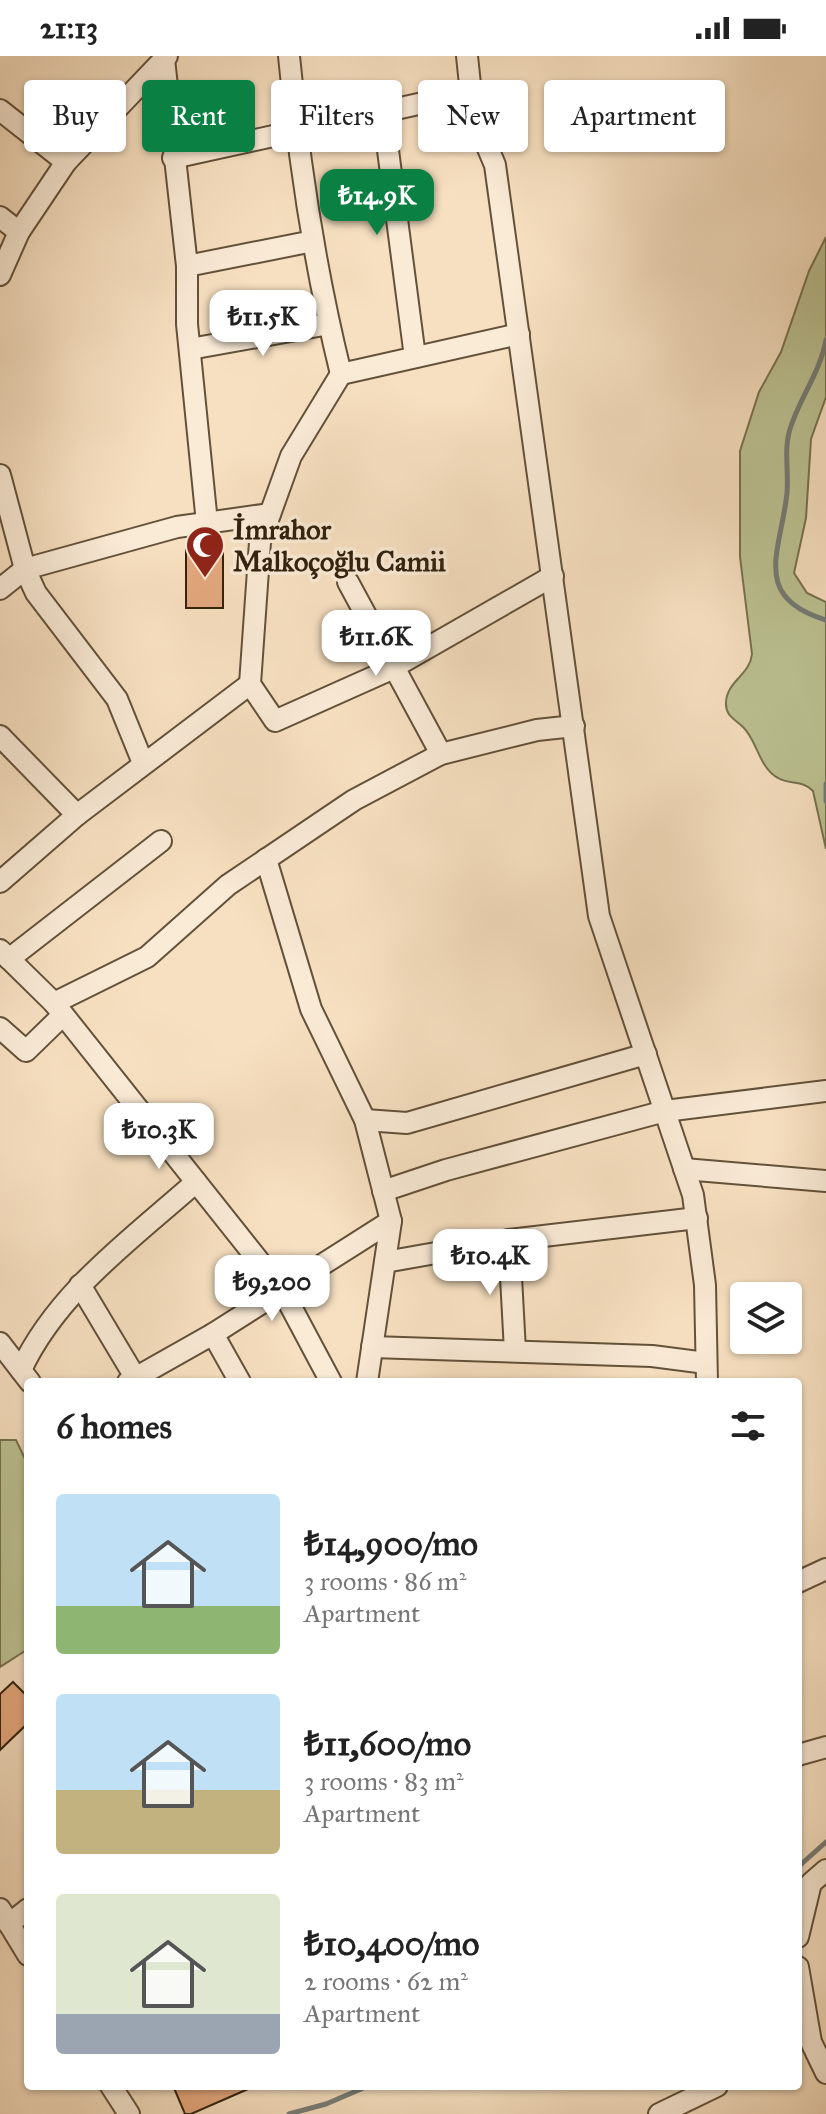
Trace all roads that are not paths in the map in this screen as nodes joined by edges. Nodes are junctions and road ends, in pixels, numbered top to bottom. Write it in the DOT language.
graph roads {
  1 [pos="289,56"];
  2 [pos="467,56"];
  3 [pos="166,57"];
  4 [pos="291,80"];
  5 [pos="470,80"];
  6 [pos="0,110"];
  7 [pos="271,137"];
  8 [pos="299,152"];
  9 [pos="388,152"];
  10 [pos="490,152"];
  11 [pos="173,158"];
  12 [pos="66,162"];
  13 [pos="0,217"];
  14 [pos="19,232"];
  15 [pos="313,241"];
  16 [pos="187,266"];
  17 [pos="0,275"];
  18 [pos="329,324"];
  19 [pos="519,334"];
  20 [pos="190,349"];
  21 [pos="415,357"];
  22 [pos="341,374"];
  23 [pos="0,475"];
  24 [pos="270,514"];
  25 [pos="207,523"];
  26 [pos="0,525"];
  27 [pos="17,538"];
  28 [pos="25,569"];
  29 [pos="553,576"];
  30 [pos="348,582"];
  31 [pos="0,589"];
  32 [pos="395,666"];
  33 [pos="250,684"];
  34 [pos="574,726"];
  35 [pos="0,736"];
  36 [pos="441,754"];
  37 [pos="143,763"];
  38 [pos="77,815"];
  39 [pos="161,841"];
  40 [pos="266,859"];
  41 [pos="4,872"];
  42 [pos="5,954"];
  43 [pos="59,1009"];
  44 [pos="0,1028"];
  45 [pos="646,1054"];
  46 [pos="826,1091"];
  47 [pos="665,1111"];
  48 [pos="365,1120"];
  49 [pos="684,1169"];
  50 [pos="826,1181"];
  51 [pos="196,1182"];
  52 [pos="383,1191"];
  53 [pos="697,1218"];
  54 [pos="391,1221"];
  55 [pos="509,1240"];
  56 [pos="385,1262"];
  57 [pos="80,1285"];
  58 [pos="282,1290"];
  59 [pos="213,1334"];
  60 [pos="0,1343"];
  61 [pos="372,1347"];
  62 [pos="515,1351"];
  63 [pos="706,1372"];
  64 [pos="25,1376"];
  65 [pos="132,1378"];
  66 [pos="139,1378"];
  67 [pos="238,1378"];
  68 [pos="329,1378"];
  69 [pos="368,1378"];
  70 [pos="826,1569"];
  71 [pos="802,1580"];
  72 [pos="826,1747"];
  73 [pos="802,1754"];
  74 [pos="826,1870"];
  75 [pos="24,1910"];
  76 [pos="4,1916"];
  77 [pos="802,1920"];
  78 [pos="24,1948"];
  79 [pos="802,2012"];
  80 [pos="805,2046"];
  81 [pos="826,2073"];
  82 [pos="114,2090"];
  83 [pos="709,2090"];
  84 [pos="129,2114"];
  85 [pos="659,2114"];
  1 -- 4 [label="street"];
  2 -- 5 [label="street"];
  3 -- 11 [label="street"];
  3 -- 12 [label="street"];
  6 -- 12 [label="street"];
  7 -- 11 [label="street"];
  8 -- 15 [label="street"];
  9 -- 21 [label="street"];
  10 -- 19 [label="street"];
  11 -- 16 [label="street"];
  12 -- 14 [label="street"];
  13 -- 14 [label="street"];
  14 -- 17 [label="street"];
  15 -- 16 [label="street"];
  15 -- 18 [label="street"];
  16 -- 20 [label="street"];
  18 -- 20 [label="street"];
  18 -- 22 [label="street"];
  19 -- 21 [label="street"];
  19 -- 29 [label="street"];
  20 -- 25 [label="street"];
  21 -- 22 [label="street"];
  22 -- 24 [label="street"];
  23 -- 27 [label="street"];
  24 -- 25 [label="street"];
  24 -- 33 [label="street"];
  25 -- 28 [label="street"];
  26 -- 27 [label="street"];
  27 -- 28 [label="street"];
  28 -- 31 [label="street"];
  28 -- 37 [label="street"];
  29 -- 32 [label="street"];
  29 -- 34 [label="street"];
  30 -- 32 [label="street"];
  32 -- 33 [label="street"];
  32 -- 36 [label="street"];
  33 -- 37 [label="street"];
  34 -- 36 [label="street"];
  34 -- 45 [label="street"];
  35 -- 38 [label="street"];
  36 -- 40 [label="street"];
  37 -- 38 [label="street"];
  38 -- 41 [label="street"];
  39 -- 42 [label="street"];
  40 -- 43 [label="street"];
  40 -- 48 [label="street"];
  42 -- 43 [label="street"];
  43 -- 44 [label="street"];
  43 -- 51 [label="street"];
  45 -- 47 [label="street"];
  45 -- 48 [label="street"];
  46 -- 47 [label="street"];
  47 -- 49 [label="street"];
  47 -- 52 [label="street"];
  48 -- 52 [label="street"];
  49 -- 50 [label="street"];
  49 -- 53 [label="street"];
  51 -- 57 [label="street"];
  51 -- 58 [label="street"];
  52 -- 54 [label="street"];
  53 -- 55 [label="street"];
  53 -- 63 [label="street"];
  54 -- 56 [label="street"];
  54 -- 58 [label="street"];
  55 -- 56 [label="street"];
  55 -- 62 [label="street"];
  56 -- 61 [label="street"];
  57 -- 64 [label="street"];
  57 -- 65 [label="street"];
  58 -- 59 [label="street"];
  58 -- 68 [label="street"];
  59 -- 66 [label="street"];
  59 -- 67 [label="street"];
  60 -- 64 [label="street"];
  61 -- 62 [label="street"];
  61 -- 69 [label="street"];
  62 -- 63 [label="street"];
  70 -- 71 [label="street"];
  72 -- 73 [label="street"];
  74 -- 77 [label="street"];
  75 -- 76 [label="street"];
  76 -- 78 [label="street"];
  79 -- 80 [label="street"];
  80 -- 81 [label="street"];
  82 -- 84 [label="street"];
  83 -- 85 [label="street"];
}
